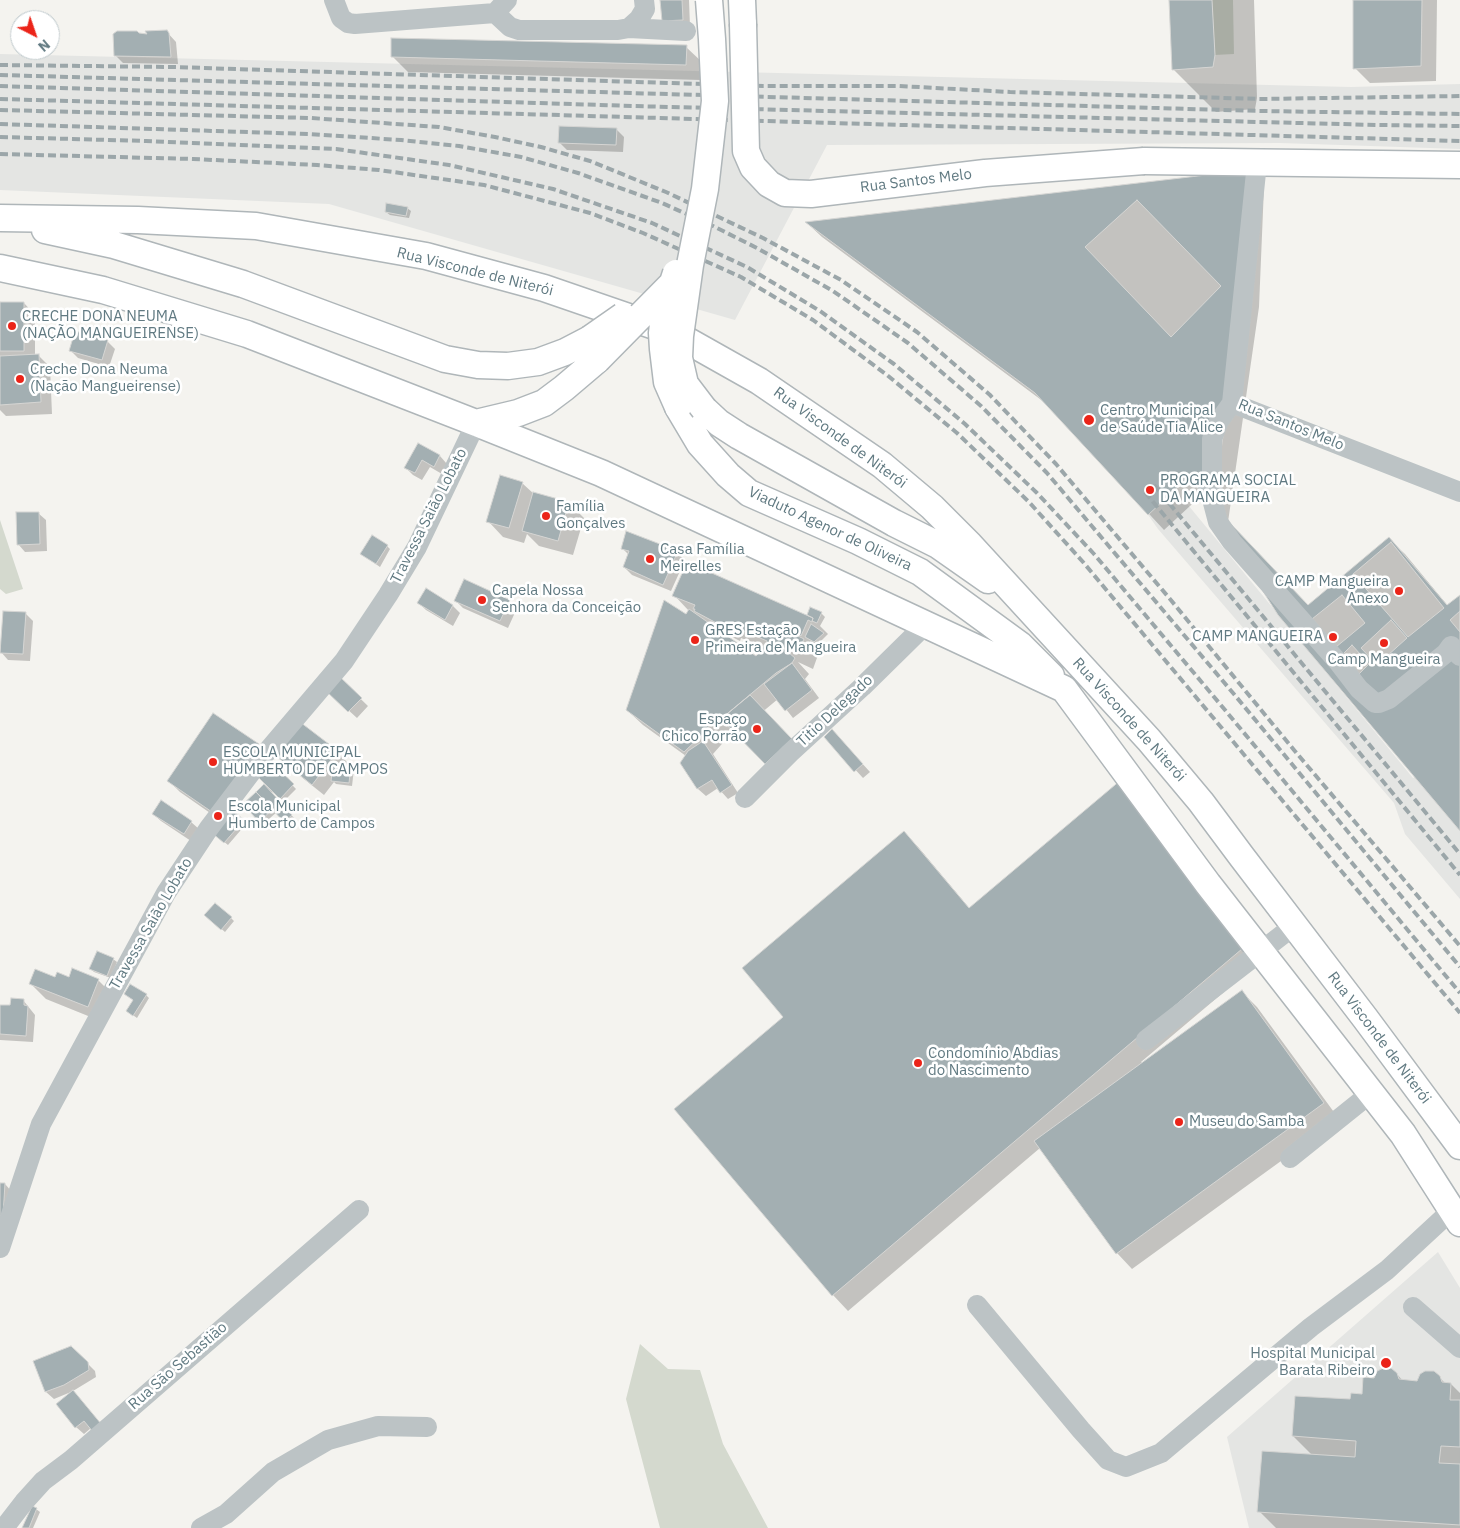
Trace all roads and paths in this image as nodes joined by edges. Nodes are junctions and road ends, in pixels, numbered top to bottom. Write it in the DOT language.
graph roads {
  1 [pos="334,0"];
  2 [pos="644,0"];
  3 [pos="703,0"];
  4 [pos="709,0"];
  5 [pos="501,6"];
  6 [pos="742,12"];
  7 [pos="629,28"];
  8 [pos="686,31"];
  9 [pos="1257,163"];
  10 [pos="1460,165"];
  11 [pos="0,219"];
  12 [pos="684,263"];
  13 [pos="0,268"];
  14 [pos="1232,403"];
  15 [pos="476,423"];
  16 [pos="1460,492"];
  17 [pos="1029,610"];
  18 [pos="925,625"];
  19 [pos="1460,656"];
  20 [pos="1064,689"];
  21 [pos="745,798"];
  22 [pos="1294,924"];
  23 [pos="1262,951"];
  24 [pos="1146,1040"];
  25 [pos="1371,1093"];
  26 [pos="1457,1142"];
  27 [pos="1418,1157"];
  28 [pos="1290,1158"];
  29 [pos="359,1210"];
  30 [pos="1457,1212"];
  31 [pos="0,1248"];
  32 [pos="977,1305"];
  33 [pos="1413,1307"];
  34 [pos="1460,1348"];
  35 [pos="427,1427"];
  36 [pos="4,1528"];
  37 [pos="201,1528"];
  1 -- 5 [label="street"];
  2 -- 7 [label="street"];
  3 -- 12 [label="main road, Viaduto Agenor de Oliveira"];
  4 -- 12 [label="main road, Viaduto Agenor de Oliveira, bridge"];
  5 -- 7 [label="street"];
  6 -- 9 [label="main road, Rua Santos Melo, bridge"];
  7 -- 8 [label="street"];
  9 -- 10 [label="main road, Rua Santos Melo"];
  9 -- 14 [label="street, Rua Santos Melo"];
  11 -- 12 [label="main road, bridge"];
  11 -- 17 [label="main road, Rua Visconde de Niterói"];
  12 -- 15 [label="main road, bridge"];
  12 -- 17 [label="main road, Viaduto Agenor de Oliveira, bridge"];
  12 -- 20 [label="main road, Viaduto Agenor de Oliveira, bridge"];
  13 -- 15 [label="main road, Rua Visconde de Niterói"];
  14 -- 16 [label="street, Rua Santos Melo"];
  14 -- 19 [label="street"];
  15 -- 18 [label="main road, Rua Visconde de Niterói"];
  15 -- 31 [label="street, Travessa Saião Lobato"];
  17 -- 22 [label="main road, Rua Visconde de Niterói"];
  18 -- 20 [label="main road, Rua Visconde de Niterói"];
  18 -- 21 [label="street, Titio Delegado"];
  20 -- 23 [label="main road, Rua Visconde de Niterói"];
  22 -- 23 [label="street"];
  22 -- 26 [label="main road, Rua Visconde de Niterói"];
  23 -- 24 [label="street"];
  23 -- 25 [label="main road, Rua Visconde de Niterói"];
  25 -- 27 [label="main road, Rua Visconde de Niterói"];
  25 -- 28 [label="street"];
  26 -- 27 [label="main road"];
  27 -- 30 [label="main road, Rua Visconde de Niterói"];
  29 -- 36 [label="street, Rua São Sebastião"];
  30 -- 32 [label="street"];
  33 -- 34 [label="street"];
  35 -- 37 [label="street"];
}
